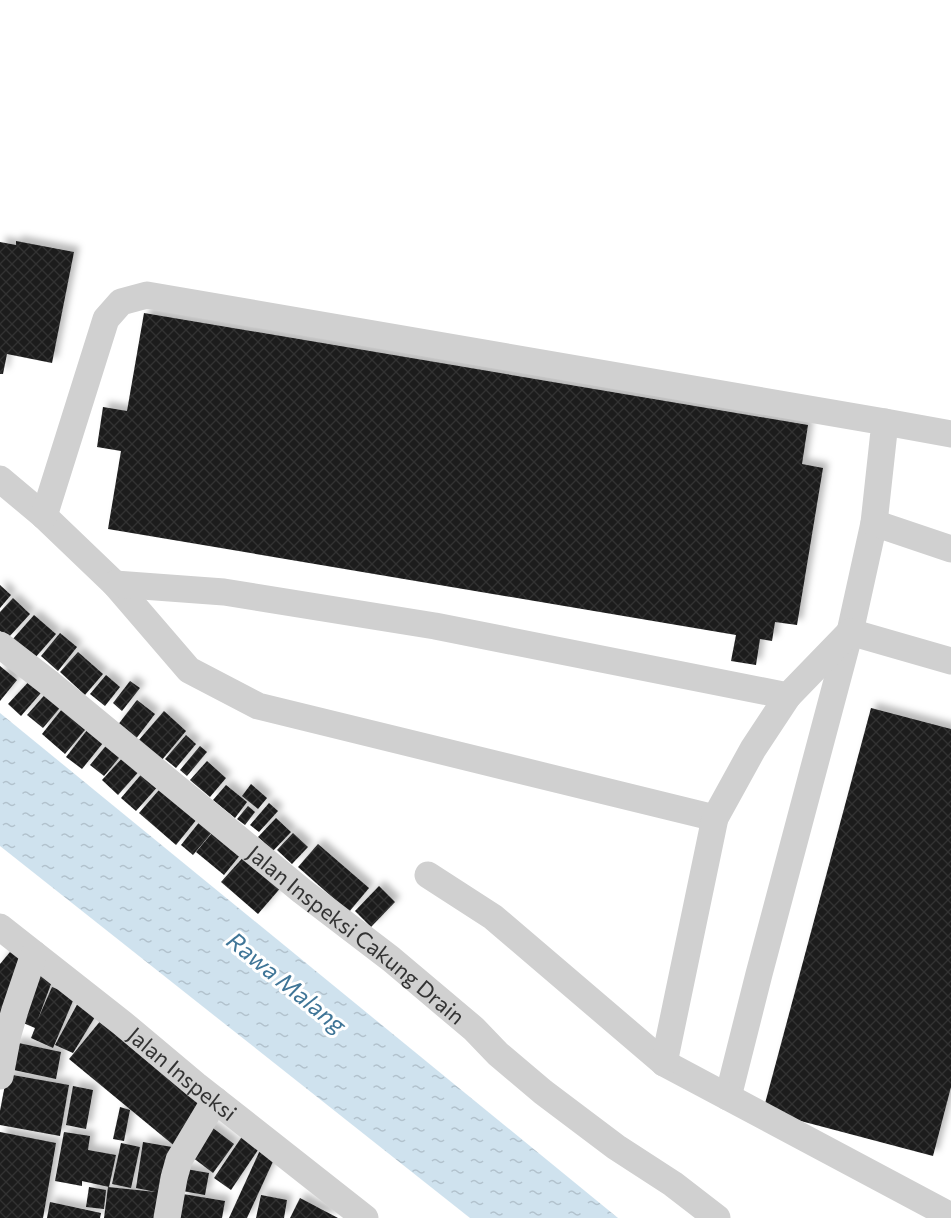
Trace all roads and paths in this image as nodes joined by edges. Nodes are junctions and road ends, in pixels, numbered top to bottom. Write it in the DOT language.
graph roads {
  1 [pos="885,422"];
  2 [pos="951,434"];
  3 [pos="0,479"];
  4 [pos="44,516"];
  5 [pos="874,523"];
  6 [pos="951,549"];
  7 [pos="115,584"];
  8 [pos="850,632"];
  9 [pos="0,645"];
  10 [pos="951,661"];
  11 [pos="788,696"];
  12 [pos="715,818"];
  13 [pos="428,875"];
  14 [pos="2,933"];
  15 [pos="34,954"];
  16 [pos="664,1063"];
  17 [pos="0,1076"];
  18 [pos="728,1097"];
  19 [pos="215,1100"];
  20 [pos="951,1216"];
  21 [pos="167,1218"];
  22 [pos="365,1218"];
  23 [pos="717,1218"];
  1 -- 2 [label="street"];
  1 -- 4 [label="street"];
  1 -- 5 [label="street"];
  3 -- 4 [label="street"];
  4 -- 7 [label="street"];
  5 -- 6 [label="street"];
  5 -- 8 [label="street"];
  7 -- 11 [label="street"];
  7 -- 12 [label="street"];
  8 -- 10 [label="street"];
  8 -- 11 [label="street"];
  8 -- 18 [label="street"];
  9 -- 23 [label="street, Jalan Inspeksi Cakung Drain"];
  11 -- 12 [label="street"];
  12 -- 16 [label="street"];
  13 -- 16 [label="street"];
  14 -- 15 [label="street, Jalan Inspeksi"];
  15 -- 17 [label="street"];
  15 -- 19 [label="street, Jalan Inspeksi"];
  16 -- 18 [label="street"];
  18 -- 20 [label="street"];
  19 -- 21 [label="street"];
  19 -- 22 [label="street, Jalan Inspeksi"];
}
